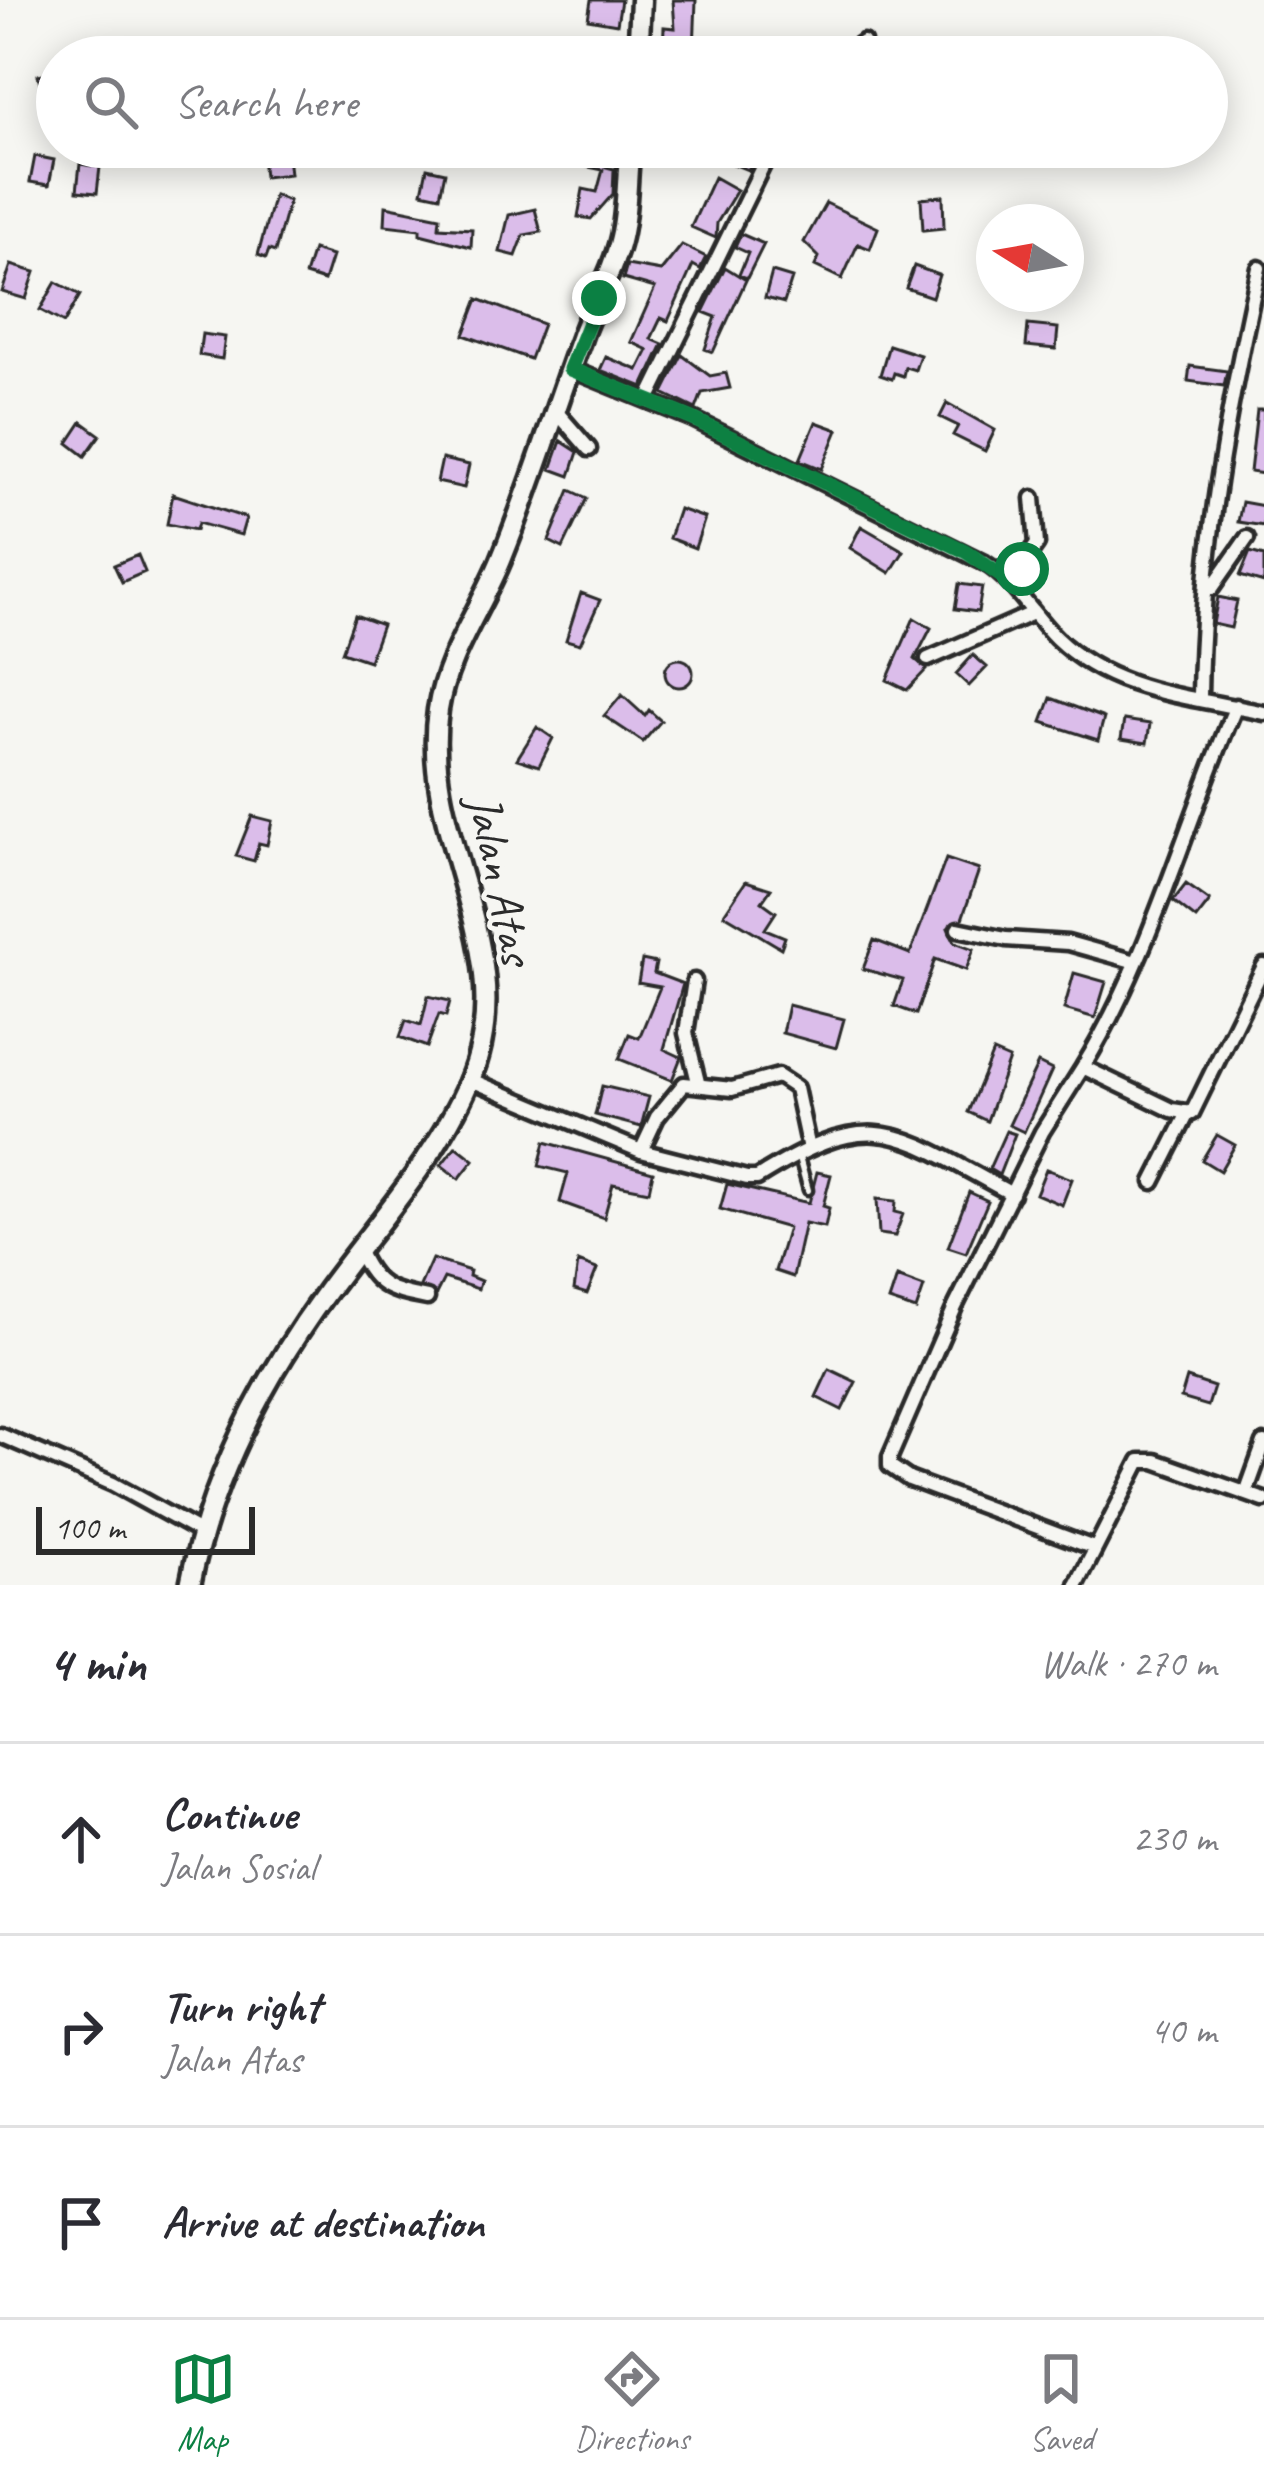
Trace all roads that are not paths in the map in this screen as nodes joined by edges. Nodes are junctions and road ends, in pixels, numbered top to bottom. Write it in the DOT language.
graph roads {
  1 [pos="641,0"];
  2 [pos="639,36"];
  3 [pos="628,168"];
  4 [pos="762,168"];
  5 [pos="1258,268"];
  6 [pos="570,369"];
  7 [pos="647,400"];
  8 [pos="555,410"];
  9 [pos="589,449"];
  10 [pos="1033,497"];
  11 [pos="1247,538"];
  12 [pos="1010,582"];
  13 [pos="1208,593"];
  14 [pos="1033,613"];
  15 [pos="928,659"];
  16 [pos="1200,696"];
  17 [pos="1236,706"];
  18 [pos="1264,712"];
  19 [pos="958,929"];
  20 [pos="1136,962"];
  21 [pos="1264,966"];
  22 [pos="694,982"];
  23 [pos="1083,1067"];
  24 [pos="471,1080"];
  25 [pos="698,1082"];
  26 [pos="1187,1114"];
  27 [pos="641,1151"];
  28 [pos="803,1152"];
  29 [pos="1153,1182"];
  30 [pos="808,1190"];
  31 [pos="1012,1194"];
  32 [pos="358,1250"];
  33 [pos="427,1298"];
  34 [pos="0,1435"];
  35 [pos="1264,1443"];
  36 [pos="1246,1493"];
  37 [pos="1264,1500"];
  38 [pos="202,1532"];
  39 [pos="1094,1548"];
  40 [pos="190,1585"];
  41 [pos="1077,1585"];
  1 -- 2 [label="street"];
  3 -- 6 [label="street, Jalan Atas"];
  4 -- 7 [label="street"];
  5 -- 13 [label="street"];
  6 -- 7 [label="street"];
  6 -- 8 [label="street, Jalan Atas"];
  7 -- 12 [label="street"];
  8 -- 9 [label="street"];
  8 -- 24 [label="street, Jalan Atas"];
  10 -- 12 [label="street"];
  11 -- 13 [label="street"];
  12 -- 14 [label="street"];
  13 -- 16 [label="street"];
  14 -- 15 [label="street"];
  14 -- 16 [label="street"];
  16 -- 17 [label="street"];
  17 -- 18 [label="street"];
  17 -- 20 [label="street"];
  19 -- 20 [label="street"];
  20 -- 23 [label="street"];
  21 -- 26 [label="street"];
  22 -- 25 [label="street"];
  23 -- 26 [label="street"];
  23 -- 31 [label="street"];
  24 -- 27 [label="street"];
  24 -- 32 [label="street, Jalan Atas"];
  25 -- 27 [label="street"];
  25 -- 28 [label="street"];
  26 -- 29 [label="street"];
  27 -- 28 [label="street"];
  28 -- 30 [label="lane"];
  28 -- 31 [label="street"];
  31 -- 39 [label="street"];
  32 -- 33 [label="street"];
  32 -- 38 [label="street, Jalan Atas"];
  34 -- 38 [label="street"];
  35 -- 36 [label="street"];
  36 -- 37 [label="street"];
  36 -- 39 [label="street"];
  38 -- 40 [label="street, Jalan Atas"];
  39 -- 41 [label="street"];
}
